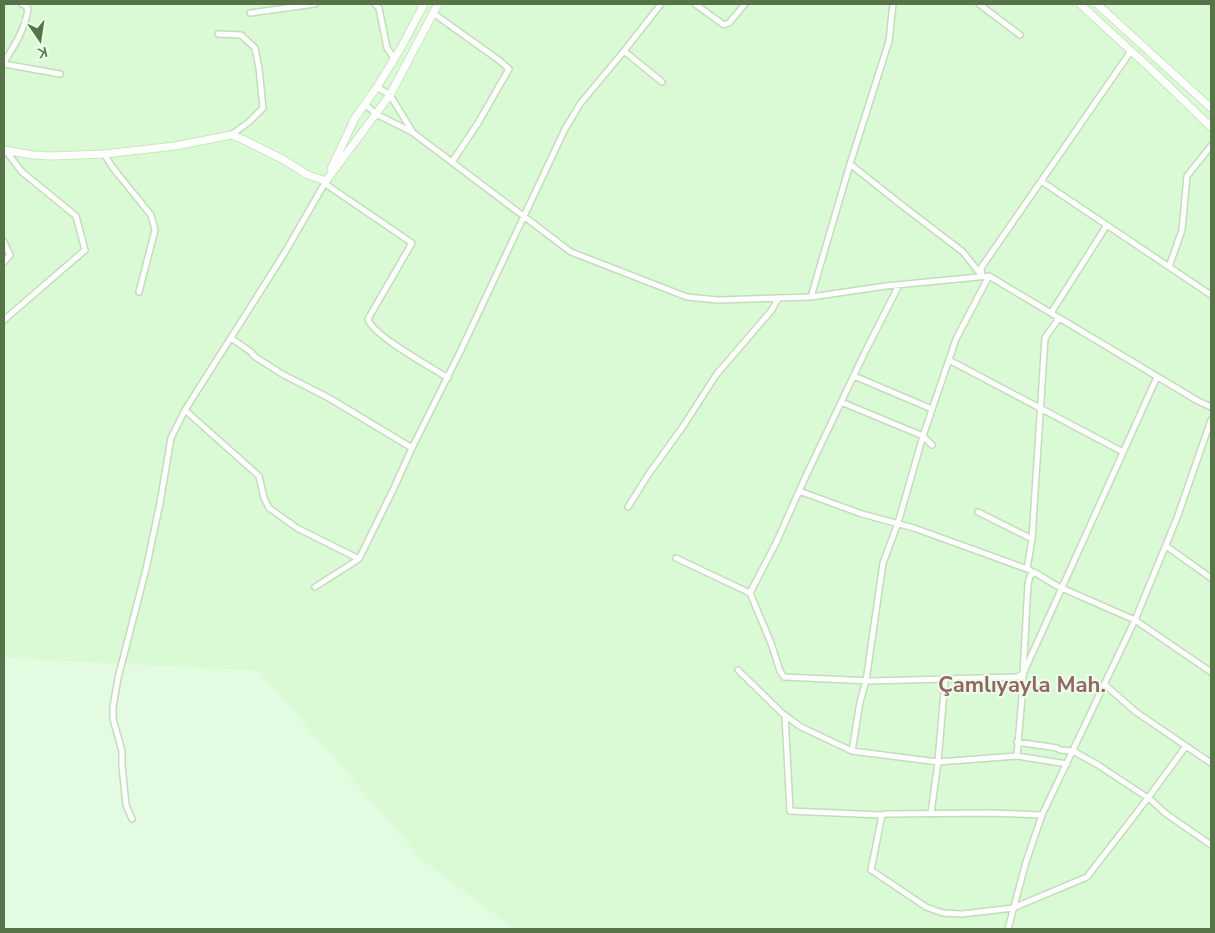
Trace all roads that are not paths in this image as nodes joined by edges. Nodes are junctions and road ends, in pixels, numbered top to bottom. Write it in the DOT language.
graph roads {
  1 [pos="25,4"];
  2 [pos="316,4"];
  3 [pos="375,4"];
  4 [pos="424,4"];
  5 [pos="438,4"];
  6 [pos="661,4"];
  7 [pos="696,4"];
  8 [pos="745,4"];
  9 [pos="893,4"];
  10 [pos="979,4"];
  11 [pos="1080,4"];
  12 [pos="1097,4"];
  13 [pos="250,13"];
  14 [pos="433,13"];
  15 [pos="218,34"];
  16 [pos="1020,35"];
  17 [pos="624,51"];
  18 [pos="1131,51"];
  19 [pos="394,58"];
  20 [pos="4,63"];
  21 [pos="60,74"];
  22 [pos="662,82"];
  23 [pos="377,87"];
  24 [pos="390,95"];
  25 [pos="365,104"];
  26 [pos="1211,108"];
  27 [pos="376,114"];
  28 [pos="1211,127"];
  29 [pos="412,132"];
  30 [pos="231,135"];
  31 [pos="1211,146"];
  32 [pos="5,151"];
  33 [pos="104,154"];
  34 [pos="452,162"];
  35 [pos="850,164"];
  36 [pos="1041,181"];
  37 [pos="325,182"];
  38 [pos="525,216"];
  39 [pos="1107,226"];
  40 [pos="4,242"];
  41 [pos="4,262"];
  42 [pos="1169,267"];
  43 [pos="989,276"];
  44 [pos="982,277"];
  45 [pos="899,285"];
  46 [pos="139,292"];
  47 [pos="1211,295"];
  48 [pos="811,297"];
  49 [pos="778,299"];
  50 [pos="1051,313"];
  51 [pos="1059,318"];
  52 [pos="4,320"];
  53 [pos="231,338"];
  54 [pos="949,360"];
  55 [pos="854,376"];
  56 [pos="1157,377"];
  57 [pos="448,378"];
  58 [pos="842,402"];
  59 [pos="1211,407"];
  60 [pos="932,409"];
  61 [pos="1041,409"];
  62 [pos="185,410"];
  63 [pos="1211,420"];
  64 [pos="923,436"];
  65 [pos="932,445"];
  66 [pos="412,448"];
  67 [pos="1124,452"];
  68 [pos="799,491"];
  69 [pos="628,507"];
  70 [pos="978,512"];
  71 [pos="898,524"];
  72 [pos="1032,539"];
  73 [pos="1166,546"];
  74 [pos="676,558"];
  75 [pos="358,559"];
  76 [pos="1027,569"];
  77 [pos="1034,572"];
  78 [pos="1211,578"];
  79 [pos="315,587"];
  80 [pos="1062,588"];
  81 [pos="750,593"];
  82 [pos="1135,620"];
  83 [pos="738,670"];
  84 [pos="1211,672"];
  85 [pos="1023,674"];
  86 [pos="945,679"];
  87 [pos="866,681"];
  88 [pos="1104,684"];
  89 [pos="785,715"];
  90 [pos="1017,742"];
  91 [pos="1186,746"];
  92 [pos="852,751"];
  93 [pos="1073,751"];
  94 [pos="1017,756"];
  95 [pos="938,762"];
  96 [pos="1211,763"];
  97 [pos="1067,764"];
  98 [pos="1148,798"];
  99 [pos="931,813"];
  100 [pos="882,815"];
  101 [pos="1042,815"];
  102 [pos="132,819"];
  103 [pos="1211,845"];
  104 [pos="1013,908"];
  105 [pos="1008,929"];
  1 -- 20 [label="street"];
  2 -- 13 [label="street"];
  3 -- 19 [label="street"];
  4 -- 19 [label="street"];
  5 -- 14 [label="street"];
  6 -- 17 [label="street"];
  7 -- 8 [label="street"];
  9 -- 35 [label="street"];
  10 -- 16 [label="street"];
  11 -- 18 [label="street"];
  12 -- 26 [label="street"];
  14 -- 24 [label="street"];
  14 -- 34 [label="street"];
  15 -- 30 [label="street"];
  17 -- 22 [label="street"];
  17 -- 38 [label="street"];
  18 -- 28 [label="street"];
  18 -- 36 [label="street"];
  19 -- 23 [label="street"];
  20 -- 21 [label="street"];
  23 -- 24 [label="street"];
  23 -- 25 [label="street"];
  24 -- 27 [label="street"];
  24 -- 29 [label="street"];
  25 -- 27 [label="street"];
  25 -- 37 [label="street"];
  27 -- 29 [label="street"];
  27 -- 37 [label="street"];
  29 -- 34 [label="street"];
  30 -- 33 [label="street"];
  30 -- 37 [label="street"];
  31 -- 42 [label="street"];
  32 -- 33 [label="street"];
  32 -- 52 [label="street"];
  33 -- 46 [label="street"];
  34 -- 38 [label="street"];
  35 -- 44 [label="street"];
  35 -- 48 [label="street"];
  36 -- 39 [label="street"];
  36 -- 44 [label="street"];
  37 -- 53 [label="street"];
  37 -- 57 [label="street"];
  38 -- 49 [label="street"];
  38 -- 57 [label="street"];
  39 -- 42 [label="street"];
  39 -- 50 [label="street"];
  40 -- 41 [label="street"];
  42 -- 47 [label="street"];
  43 -- 44 [label="street"];
  43 -- 50 [label="street"];
  43 -- 54 [label="street"];
  44 -- 45 [label="street"];
  45 -- 48 [label="street"];
  45 -- 55 [label="street"];
  48 -- 49 [label="street"];
  49 -- 69 [label="street"];
  50 -- 51 [label="street"];
  51 -- 56 [label="street"];
  51 -- 61 [label="street"];
  53 -- 62 [label="street"];
  53 -- 66 [label="street"];
  54 -- 60 [label="street"];
  54 -- 61 [label="street"];
  55 -- 58 [label="street"];
  55 -- 60 [label="street"];
  56 -- 59 [label="street"];
  56 -- 67 [label="street"];
  57 -- 66 [label="street"];
  58 -- 64 [label="street"];
  58 -- 68 [label="street"];
  60 -- 64 [label="street"];
  61 -- 67 [label="street"];
  61 -- 72 [label="street"];
  62 -- 75 [label="street"];
  62 -- 102 [label="street"];
  63 -- 73 [label="street"];
  64 -- 65 [label="street"];
  64 -- 71 [label="street"];
  66 -- 75 [label="street"];
  67 -- 80 [label="street"];
  68 -- 71 [label="street"];
  68 -- 81 [label="street"];
  70 -- 72 [label="street"];
  71 -- 76 [label="street"];
  71 -- 87 [label="street"];
  72 -- 76 [label="street"];
  73 -- 78 [label="street"];
  73 -- 82 [label="street"];
  74 -- 81 [label="street"];
  75 -- 79 [label="street"];
  76 -- 77 [label="street"];
  77 -- 80 [label="street"];
  77 -- 85 [label="street"];
  80 -- 82 [label="street"];
  80 -- 85 [label="street"];
  81 -- 87 [label="street"];
  82 -- 84 [label="street"];
  82 -- 88 [label="street"];
  83 -- 89 [label="street"];
  85 -- 86 [label="street"];
  85 -- 90 [label="street"];
  86 -- 87 [label="street"];
  86 -- 95 [label="street"];
  87 -- 92 [label="street"];
  88 -- 91 [label="street"];
  88 -- 93 [label="street"];
  89 -- 92 [label="street"];
  89 -- 100 [label="street"];
  90 -- 93 [label="street"];
  90 -- 94 [label="street"];
  91 -- 96 [label="street"];
  91 -- 98 [label="street"];
  92 -- 95 [label="street"];
  93 -- 97 [label="street"];
  93 -- 98 [label="street"];
  94 -- 95 [label="street"];
  94 -- 97 [label="street"];
  95 -- 99 [label="street"];
  97 -- 101 [label="street"];
  98 -- 103 [label="street"];
  98 -- 104 [label="street"];
  99 -- 100 [label="street"];
  99 -- 101 [label="street"];
  100 -- 104 [label="street"];
  101 -- 104 [label="street"];
  104 -- 105 [label="street"];
}
